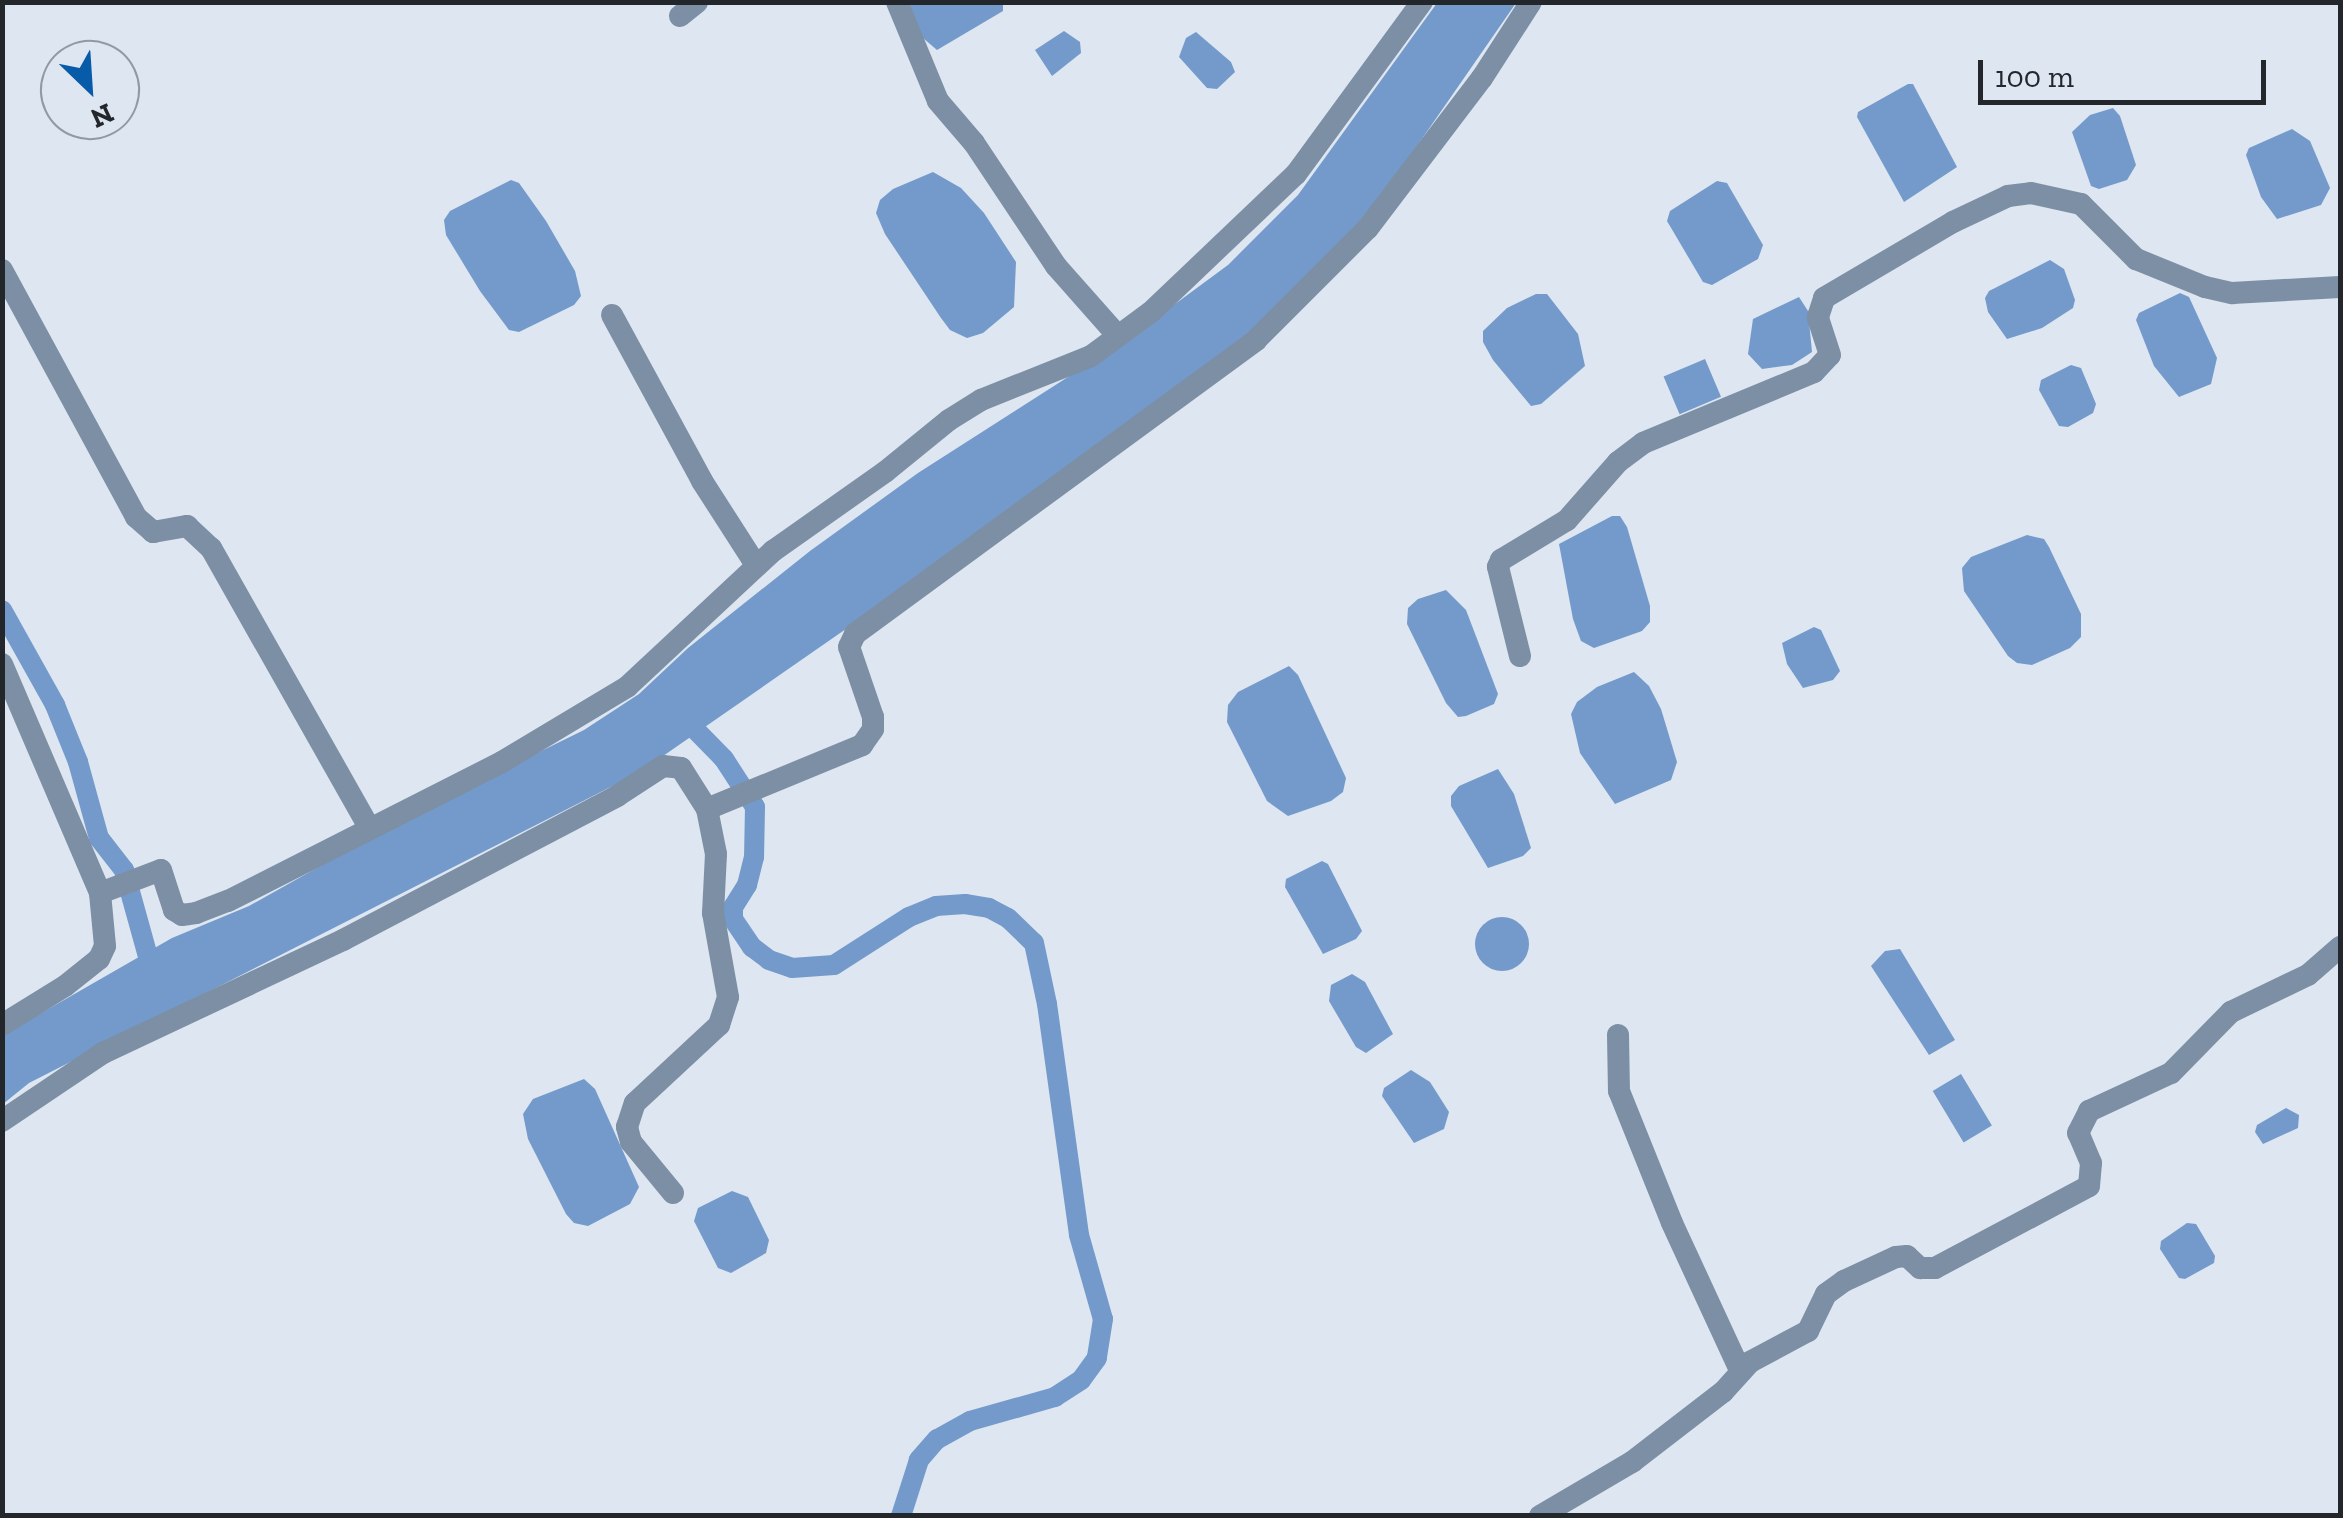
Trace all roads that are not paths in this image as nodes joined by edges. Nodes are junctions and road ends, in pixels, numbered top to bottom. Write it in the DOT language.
graph roads {
  1 [pos="897,2"];
  2 [pos="1422,2"];
  3 [pos="1531,2"];
  4 [pos="2,270"];
  5 [pos="2340,287"];
  6 [pos="612,315"];
  7 [pos="1117,335"];
  8 [pos="756,565"];
  9 [pos="1520,656"];
  10 [pos="2,664"];
  11 [pos="714,806"];
  12 [pos="369,828"];
  13 [pos="105,891"];
  14 [pos="2340,947"];
  15 [pos="2,1025"];
  16 [pos="1618,1036"];
  17 [pos="2,1121"];
  18 [pos="673,1193"];
  19 [pos="1741,1372"];
  20 [pos="1540,1516"];
  1 -- 7 [label="street"];
  2 -- 7 [label="street"];
  3 -- 11 [label="street"];
  4 -- 12 [label="street"];
  5 -- 9 [label="street"];
  6 -- 8 [label="street"];
  7 -- 8 [label="street"];
  8 -- 12 [label="street"];
  10 -- 13 [label="street"];
  11 -- 17 [label="street"];
  11 -- 18 [label="street"];
  12 -- 13 [label="street"];
  13 -- 15 [label="street"];
  14 -- 19 [label="street"];
  16 -- 19 [label="street"];
  19 -- 20 [label="street"];
}
